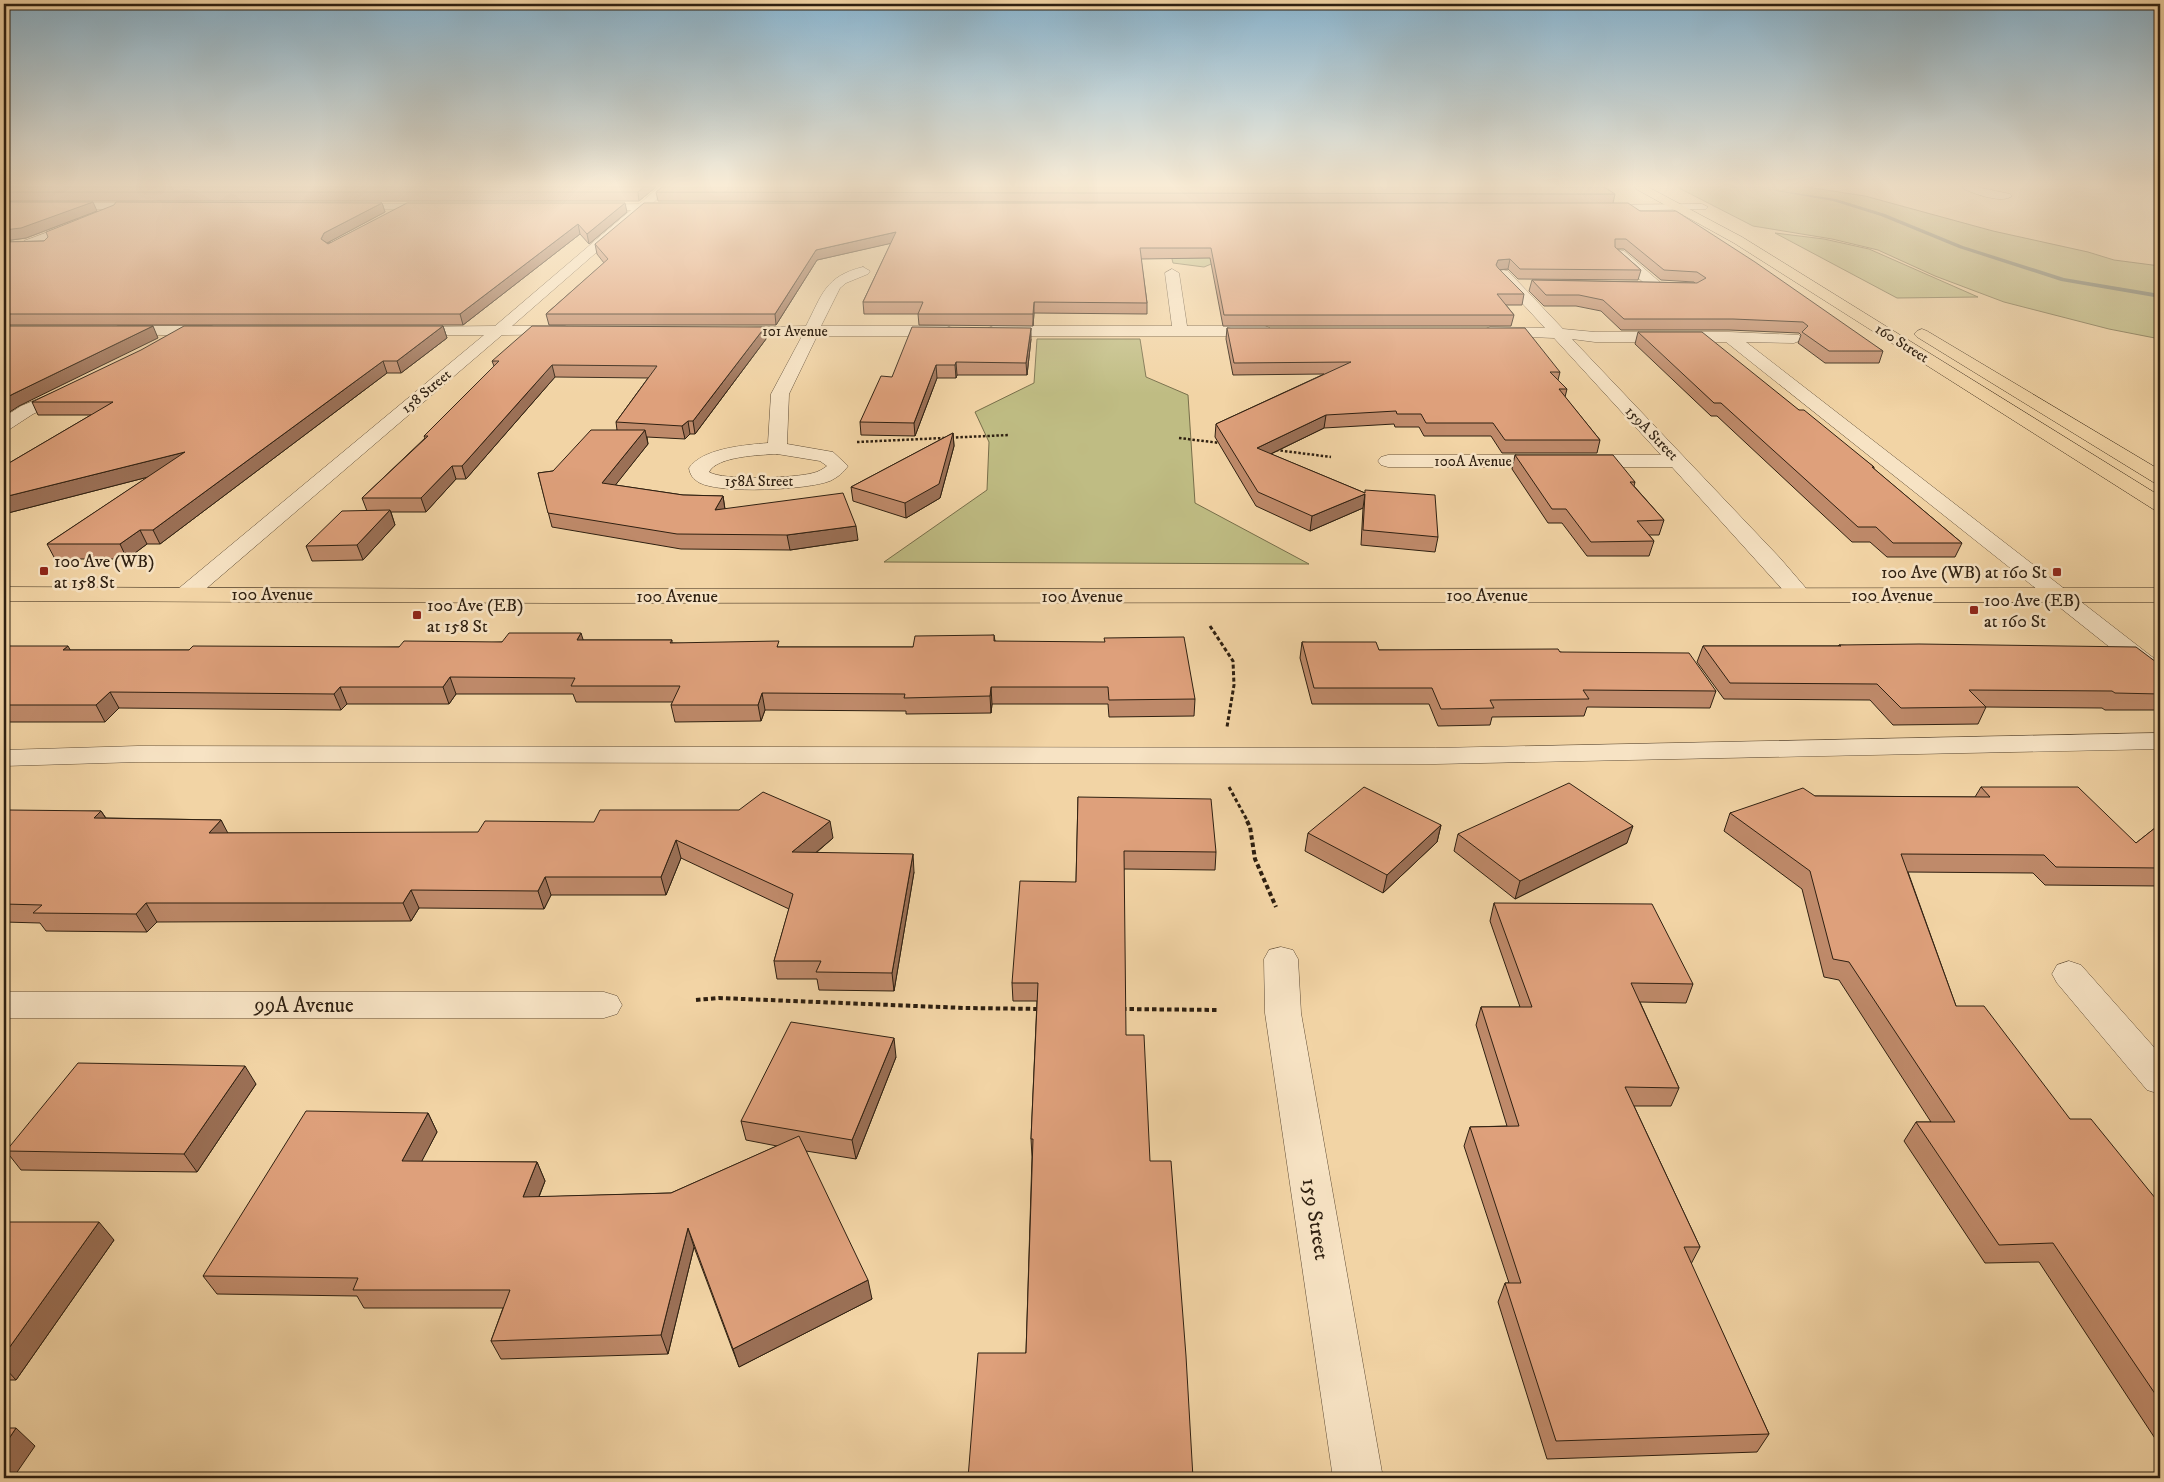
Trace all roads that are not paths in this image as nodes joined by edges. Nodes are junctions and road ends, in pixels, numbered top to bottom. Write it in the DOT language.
graph roads {
  1 [pos="584,256"];
  2 [pos="1622,256"];
  3 [pos="1764,256"];
  4 [pos="863,271"];
  5 [pos="1172,273"];
  6 [pos="1503,274"];
  7 [pos="1513,286"];
  8 [pos="1532,286"];
  9 [pos="1609,286"];
  10 [pos="1905,323"];
  11 [pos="393,330"];
  12 [pos="499,330"];
  13 [pos="812,330"];
  14 [pos="100,331"];
  15 [pos="186,331"];
  16 [pos="225,331"];
  17 [pos="575,331"];
  18 [pos="714,331"];
  19 [pos="962,331"];
  20 [pos="981,331"];
  21 [pos="1180,331"];
  22 [pos="1280,331"];
  23 [pos="1478,332"];
  24 [pos="1557,333"];
  25 [pos="1729,337"];
  26 [pos="1794,338"];
  27 [pos="160,346"];
  28 [pos="87,383"];
  29 [pos="4,425"];
  30 [pos="777,448"];
  31 [pos="1388,461"];
  32 [pos="1679,462"];
  33 [pos="2160,478"];
  34 [pos="2160,506"];
  35 [pos="4,594"];
  36 [pos="186,594"];
  37 [pos="1799,594"];
  38 [pos="2060,595"];
  39 [pos="2160,595"];
  40 [pos="2160,675"];
  41 [pos="2160,741"];
  42 [pos="4,758"];
  43 [pos="1281,960"];
  44 [pos="2069,974"];
  45 [pos="604,1005"];
  46 [pos="8,1009"];
  47 [pos="2160,1078"];
  48 [pos="1358,1478"];
  1 -- 12 [label="street, 158 Street"];
  2 -- 9 [label="street"];
  3 -- 34 [label="main road, 160 Street"];
  4 -- 13 [label="street, 158A Street"];
  5 -- 21 [label="street"];
  6 -- 7 [label="street, 159A Street"];
  7 -- 8 [label="street"];
  7 -- 24 [label="street, 159A Street"];
  10 -- 33 [label="main road, 160 Street"];
  11 -- 12 [label="street"];
  12 -- 17 [label="street"];
  12 -- 36 [label="street, 158 Street"];
  13 -- 18 [label="street, 101 Avenue"];
  13 -- 19 [label="street, 101 Avenue"];
  13 -- 30 [label="street, 158A Street"];
  14 -- 15 [label="street"];
  15 -- 16 [label="street"];
  15 -- 27 [label="street"];
  20 -- 21 [label="street"];
  21 -- 22 [label="street"];
  23 -- 24 [label="street"];
  24 -- 25 [label="street"];
  24 -- 32 [label="street, 159A Street"];
  25 -- 26 [label="street"];
  25 -- 38 [label="street"];
  28 -- 29 [label="street"];
  30 -- 30 [label="street, 158A Street"];
  31 -- 32 [label="street, 100A Avenue"];
  32 -- 37 [label="street, 159A Street"];
  35 -- 36 [label="main road, 100 Avenue"];
  36 -- 37 [label="main road, 100 Avenue"];
  37 -- 38 [label="main road, 100 Avenue"];
  38 -- 39 [label="main road, 100 Avenue"];
  38 -- 40 [label="street"];
  41 -- 42 [label="street"];
  43 -- 48 [label="street, 159 Street"];
  44 -- 47 [label="street"];
  45 -- 46 [label="street, 99A Avenue"];
}
